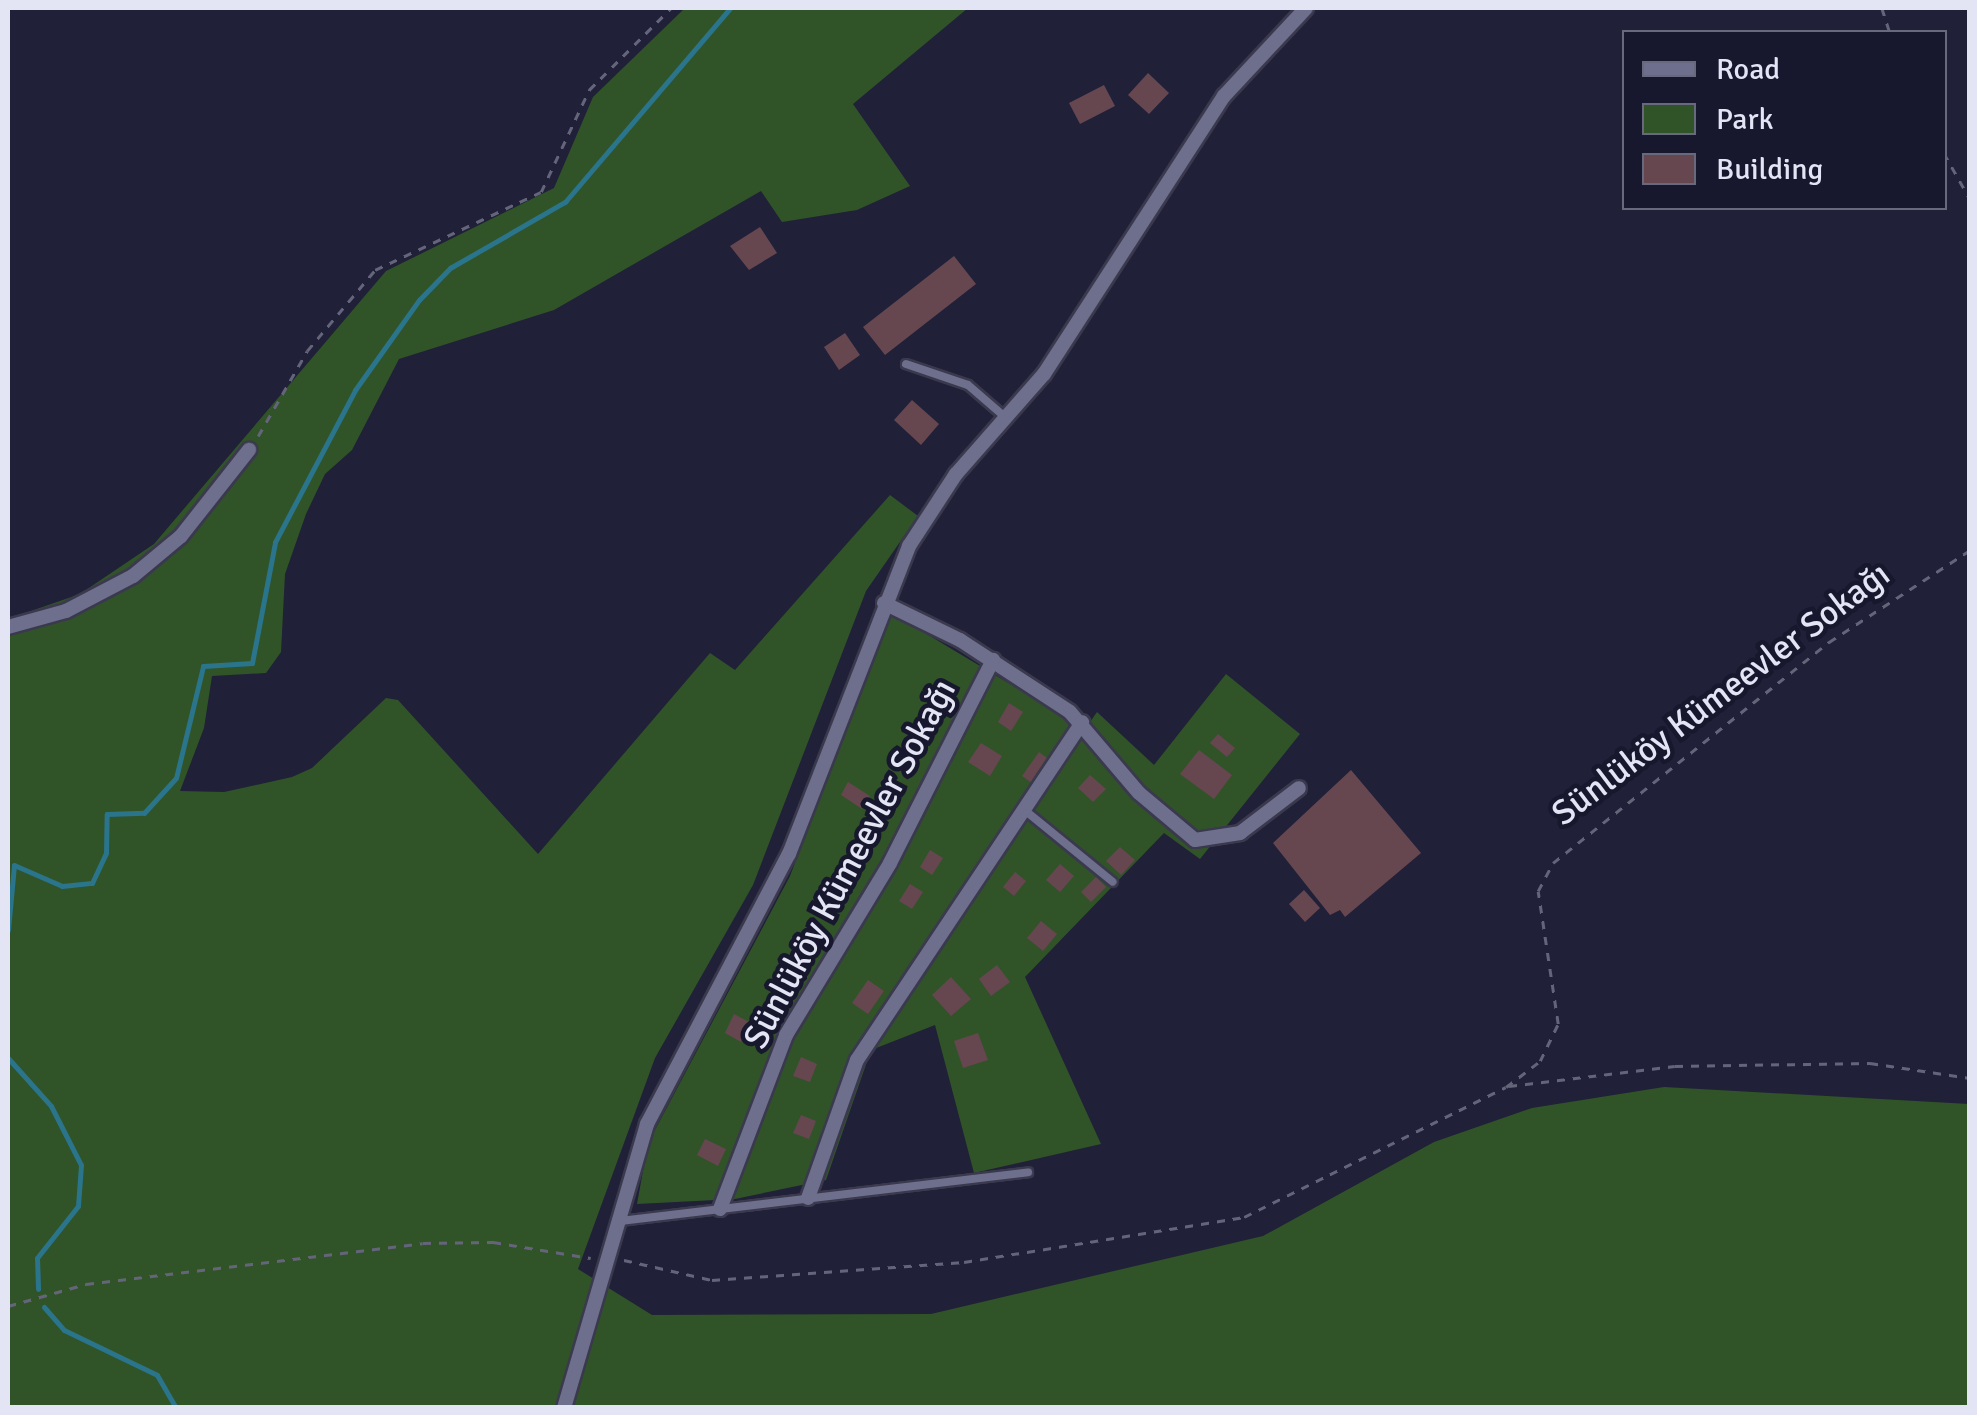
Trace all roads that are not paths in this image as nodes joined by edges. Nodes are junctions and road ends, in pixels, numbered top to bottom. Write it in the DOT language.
graph roads {
  1 [pos="1306,8"];
  2 [pos="906,364"];
  3 [pos="1006,418"];
  4 [pos="249,450"];
  5 [pos="884,603"];
  6 [pos="8,628"];
  7 [pos="993,660"];
  8 [pos="1082,722"];
  9 [pos="1299,788"];
  10 [pos="1028,813"];
  11 [pos="1113,882"];
  12 [pos="1028,1172"];
  13 [pos="808,1198"];
  14 [pos="720,1209"];
  15 [pos="616,1222"];
  16 [pos="564,1408"];
  1 -- 3 [label="street, Sünlüköy Kümeevler Sokağı"];
  2 -- 3 [label="lane"];
  3 -- 5 [label="street, Sünlüköy Kümeevler Sokağı"];
  4 -- 6 [label="street"];
  5 -- 7 [label="street, Sünlüköy Kümeevler Sokağı"];
  5 -- 15 [label="street, Sünlüköy Kümeevler Sokağı"];
  7 -- 8 [label="street, Sünlüköy Kümeevler Sokağı"];
  7 -- 14 [label="street, Sünlüköy Kümeevler Sokağı"];
  8 -- 9 [label="street, Sünlüköy Kümeevler Sokağı"];
  8 -- 10 [label="street"];
  10 -- 11 [label="lane"];
  10 -- 13 [label="street"];
  12 -- 13 [label="lane"];
  13 -- 14 [label="lane"];
  14 -- 15 [label="lane"];
  15 -- 16 [label="street, Sünlüköy Kümeevler Sokağı"];
}
